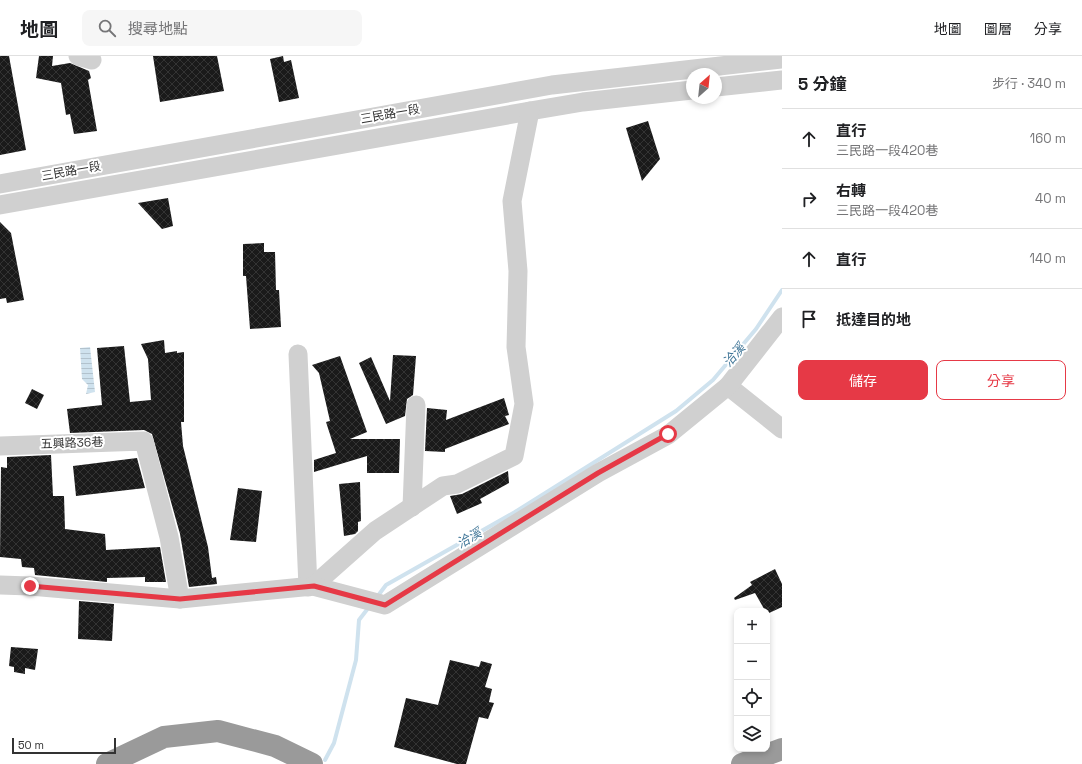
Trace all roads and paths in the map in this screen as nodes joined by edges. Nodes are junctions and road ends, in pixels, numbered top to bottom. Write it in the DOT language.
graph roads {
  1 [pos="782,60"];
  2 [pos="782,80"];
  3 [pos="722,87"];
  4 [pos="686,91"];
  5 [pos="530,111"];
  6 [pos="0,184"];
  7 [pos="0,205"];
  8 [pos="782,317"];
  9 [pos="298,354"];
  10 [pos="728,386"];
  11 [pos="416,405"];
  12 [pos="782,429"];
  13 [pos="0,446"];
  14 [pos="412,507"];
  15 [pos="0,586"];
  16 [pos="311,587"];
  17 [pos="180,599"];
  18 [pos="782,749"];
  19 [pos="111,762"];
  20 [pos="312,764"];
  21 [pos="742,764"];
  1 -- 6 [label="street, 三民路一段"];
  2 -- 3 [label="street"];
  4 -- 5 [label="street, 三民路一段"];
  5 -- 7 [label="street, 三民路一段"];
  5 -- 14 [label="street"];
  8 -- 10 [label="street"];
  9 -- 16 [label="street"];
  10 -- 12 [label="street"];
  10 -- 16 [label="street"];
  11 -- 14 [label="street"];
  13 -- 17 [label="street, 五興路36巷"];
  14 -- 16 [label="street"];
  15 -- 17 [label="street"];
  16 -- 17 [label="street"];
  18 -- 21 [label="highway"];
  19 -- 20 [label="highway"];
}
